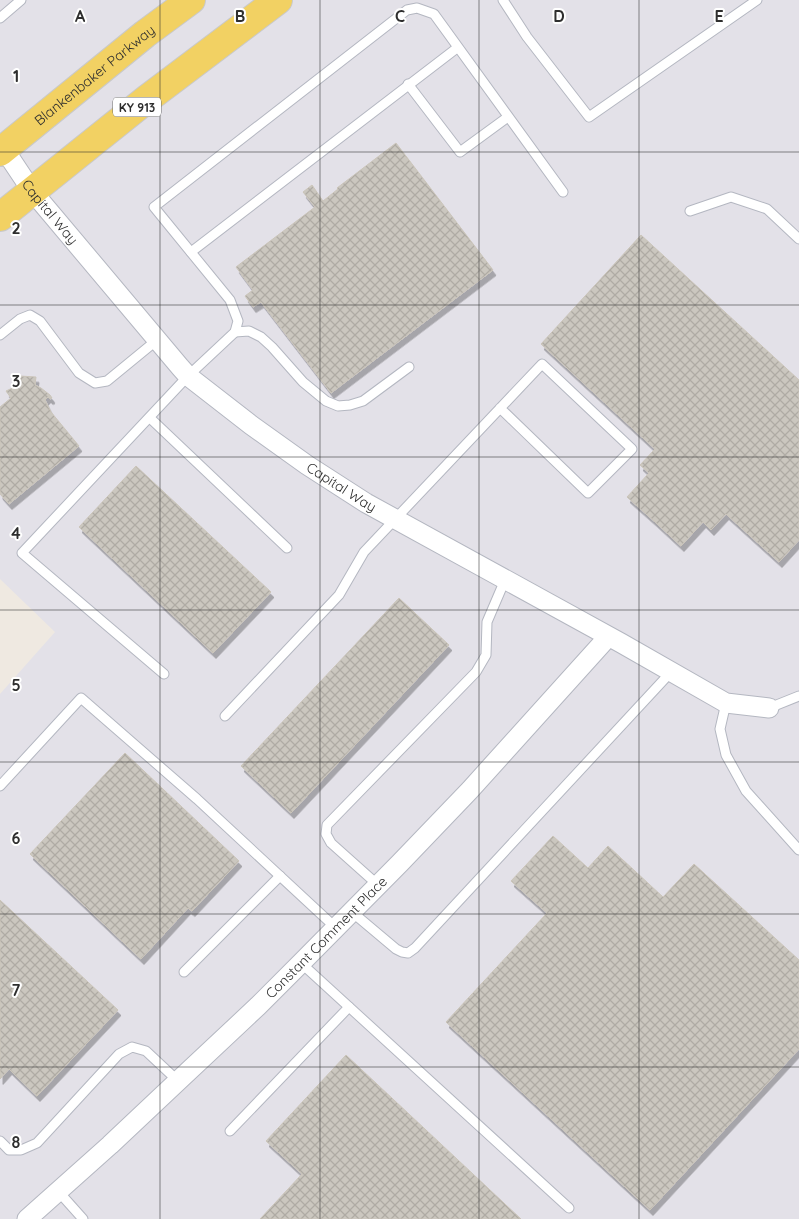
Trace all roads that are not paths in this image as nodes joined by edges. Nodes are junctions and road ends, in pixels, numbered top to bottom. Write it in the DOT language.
graph roads {
  1 [pos="21,0"];
  2 [pos="190,0"];
  3 [pos="278,0"];
  4 [pos="503,0"];
  5 [pos="757,0"];
  6 [pos="0,18"];
  7 [pos="457,48"];
  8 [pos="408,84"];
  9 [pos="508,117"];
  10 [pos="1,148"];
  11 [pos="32,191"];
  12 [pos="562,192"];
  13 [pos="690,211"];
  14 [pos="0,217"];
  15 [pos="799,239"];
  16 [pos="191,252"];
  17 [pos="235,332"];
  18 [pos="0,335"];
  19 [pos="157,340"];
  20 [pos="409,367"];
  21 [pos="188,376"];
  22 [pos="500,408"];
  23 [pos="150,418"];
  24 [pos="395,519"];
  25 [pos="287,548"];
  26 [pos="505,580"];
  27 [pos="608,637"];
  28 [pos="672,672"];
  29 [pos="164,674"];
  30 [pos="799,696"];
  31 [pos="726,703"];
  32 [pos="769,708"];
  33 [pos="225,716"];
  34 [pos="0,786"];
  35 [pos="799,850"];
  36 [pos="280,876"];
  37 [pos="378,885"];
  38 [pos="352,912"];
  39 [pos="336,928"];
  40 [pos="301,963"];
  41 [pos="184,972"];
  42 [pos="349,1007"];
  43 [pos="178,1081"];
  44 [pos="230,1131"];
  45 [pos="0,1142"];
  46 [pos="58,1190"];
  47 [pos="569,1208"];
  48 [pos="27,1219"];
  49 [pos="83,1219"];
  1 -- 6 [label="lane"];
  2 -- 10 [label="main road, Blankenbaker Parkway"];
  3 -- 11 [label="main road, KY 913"];
  4 -- 5 [label="lane"];
  7 -- 8 [label="lane"];
  7 -- 9 [label="lane"];
  7 -- 16 [label="lane"];
  8 -- 9 [label="lane"];
  8 -- 16 [label="lane"];
  9 -- 12 [label="lane"];
  10 -- 11 [label="street, Capital Way"];
  11 -- 14 [label="main road, KY 913"];
  11 -- 19 [label="street, Capital Way"];
  13 -- 15 [label="lane"];
  16 -- 17 [label="lane"];
  17 -- 20 [label="lane"];
  17 -- 21 [label="lane"];
  18 -- 19 [label="lane"];
  19 -- 21 [label="street, Capital Way"];
  21 -- 23 [label="lane"];
  21 -- 24 [label="street, Capital Way"];
  22 -- 22 [label="lane"];
  22 -- 24 [label="lane"];
  23 -- 25 [label="lane"];
  23 -- 29 [label="lane"];
  24 -- 26 [label="street, Capital Way"];
  24 -- 33 [label="lane"];
  26 -- 27 [label="street, Capital Way"];
  26 -- 37 [label="lane"];
  27 -- 28 [label="street, Capital Way"];
  27 -- 37 [label="street, Constant Comment Place"];
  28 -- 31 [label="street, Capital Way"];
  28 -- 38 [label="lane"];
  30 -- 32 [label="lane"];
  31 -- 32 [label="street, Capital Way"];
  31 -- 35 [label="lane"];
  34 -- 36 [label="lane"];
  36 -- 39 [label="lane"];
  36 -- 41 [label="lane"];
  37 -- 38 [label="street, Constant Comment Place"];
  38 -- 39 [label="street, Constant Comment Place"];
  39 -- 40 [label="street, Constant Comment Place"];
  40 -- 42 [label="lane"];
  40 -- 43 [label="street, Constant Comment Place"];
  42 -- 44 [label="lane"];
  42 -- 47 [label="lane"];
  43 -- 45 [label="lane"];
  43 -- 46 [label="street, Constant Comment Place"];
  46 -- 48 [label="street, Constant Comment Place"];
  46 -- 49 [label="lane"];
}
